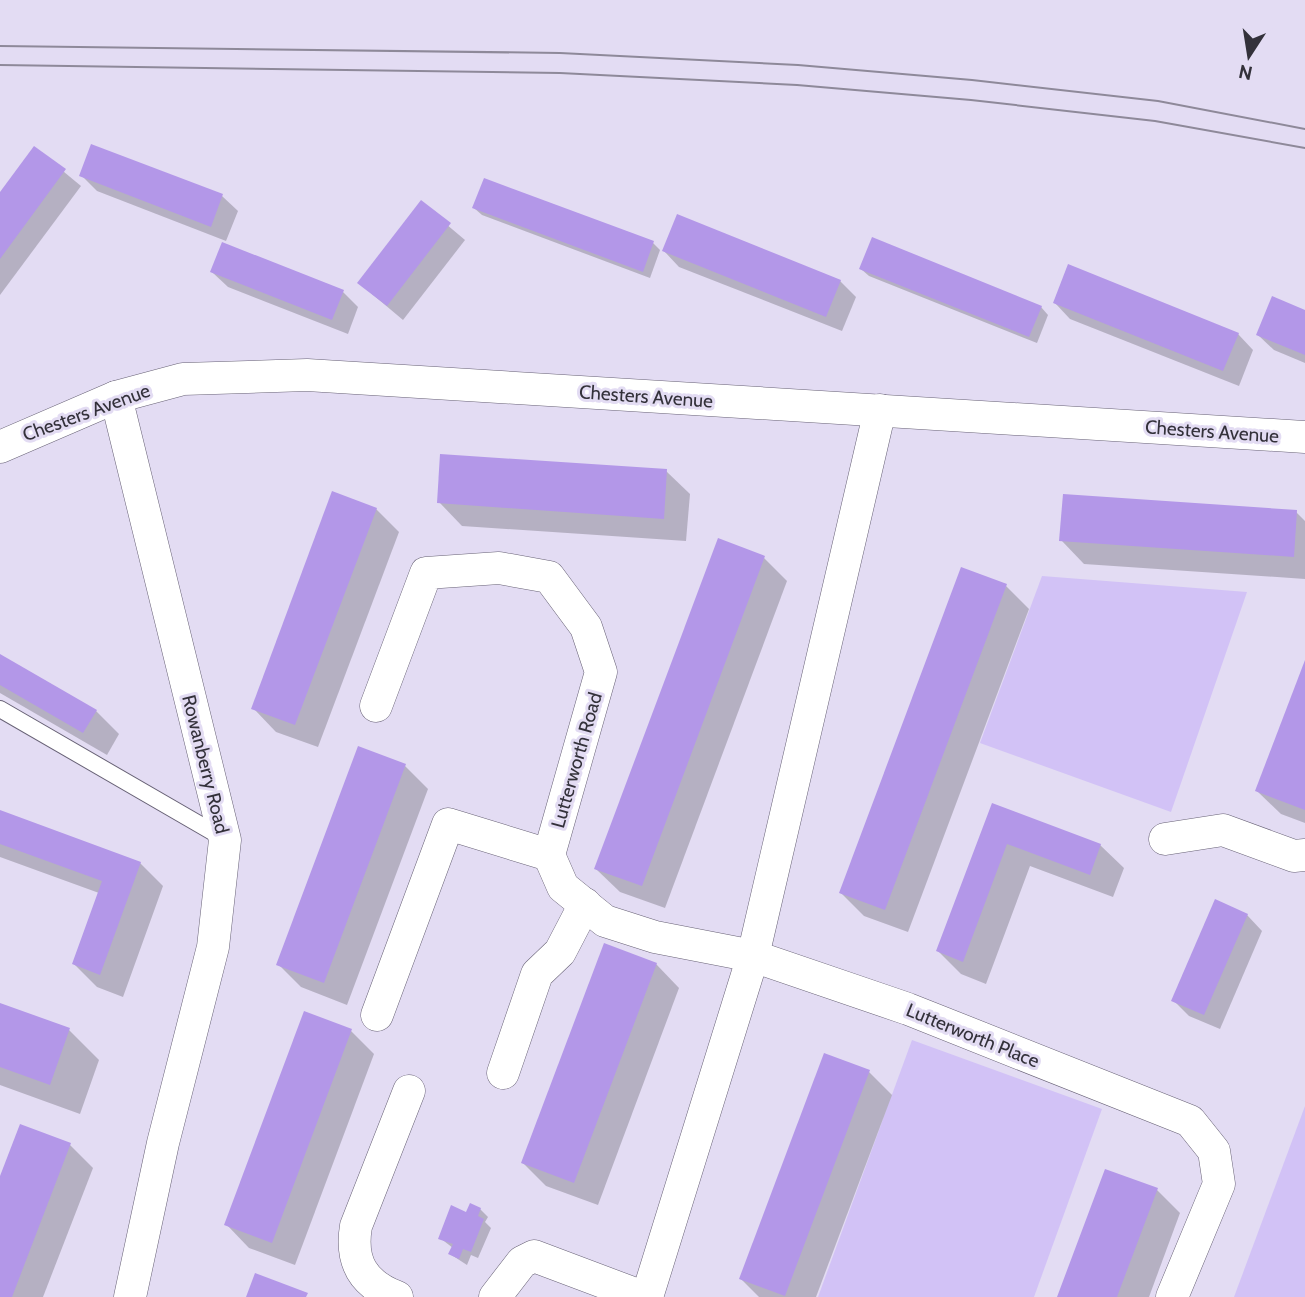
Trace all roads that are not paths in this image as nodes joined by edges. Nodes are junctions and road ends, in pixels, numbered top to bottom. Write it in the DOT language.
graph roads {
  1 [pos="116,397"];
  2 [pos="880,410"];
  3 [pos="1305,437"];
  4 [pos="0,447"];
  5 [pos="376,706"];
  6 [pos="0,709"];
  7 [pos="225,839"];
  8 [pos="1165,839"];
  9 [pos="549,855"];
  10 [pos="1305,855"];
  11 [pos="585,904"];
  12 [pos="753,956"];
  13 [pos="377,1015"];
  14 [pos="503,1073"];
  15 [pos="410,1091"];
  16 [pos="385,1295"];
  17 [pos="130,1297"];
  18 [pos="495,1297"];
  19 [pos="645,1297"];
  20 [pos="1172,1297"];
  1 -- 2 [label="street, Chesters Avenue"];
  1 -- 4 [label="street, Chesters Avenue"];
  1 -- 7 [label="street, Rowanberry Road"];
  2 -- 3 [label="street, Chesters Avenue"];
  2 -- 12 [label="street"];
  5 -- 9 [label="street, Lutterworth Road"];
  6 -- 7 [label="lane"];
  7 -- 17 [label="street, Rowanberry Road"];
  8 -- 10 [label="street"];
  9 -- 11 [label="street"];
  9 -- 13 [label="street"];
  11 -- 12 [label="street"];
  11 -- 14 [label="street"];
  12 -- 19 [label="street"];
  12 -- 20 [label="street, Lutterworth Place"];
  15 -- 16 [label="street"];
  18 -- 19 [label="street"];
}
